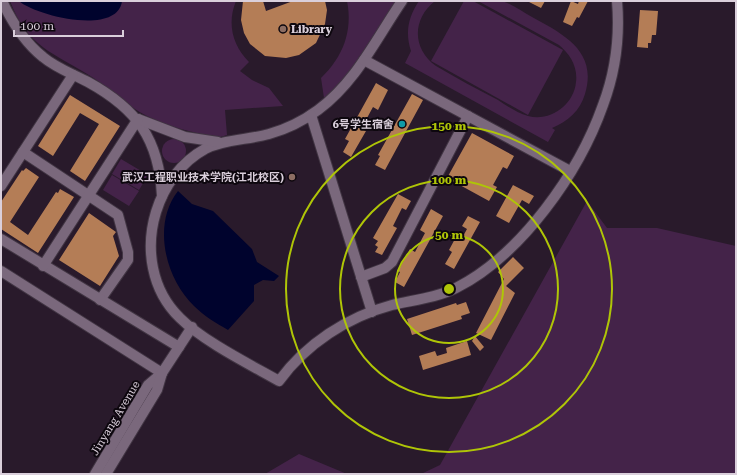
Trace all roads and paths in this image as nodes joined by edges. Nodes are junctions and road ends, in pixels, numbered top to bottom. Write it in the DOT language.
graph roads {
  1 [pos="2,1"];
  2 [pos="402,1"];
  3 [pos="617,1"];
  4 [pos="364,60"];
  5 [pos="73,75"];
  6 [pos="311,115"];
  7 [pos="468,116"];
  8 [pos="138,119"];
  9 [pos="224,142"];
  10 [pos="23,152"];
  11 [pos="570,171"];
  12 [pos="1,186"];
  13 [pos="88,196"];
  14 [pos="162,196"];
  15 [pos="1,239"];
  16 [pos="43,266"];
  17 [pos="1,271"];
  18 [pos="361,277"];
  19 [pos="100,300"];
  20 [pos="372,312"];
  21 [pos="192,328"];
  22 [pos="179,348"];
  23 [pos="162,373"];
  24 [pos="95,474"];
  25 [pos="106,474"];
  1 -- 5 [label="street"];
  2 -- 4 [label="street"];
  3 -- 11 [label="street"];
  4 -- 6 [label="street"];
  4 -- 7 [label="street"];
  5 -- 8 [label="street"];
  5 -- 10 [label="street"];
  6 -- 9 [label="street"];
  6 -- 18 [label="street"];
  7 -- 11 [label="street"];
  7 -- 18 [label="street"];
  8 -- 9 [label="street"];
  8 -- 13 [label="street"];
  8 -- 14 [label="street"];
  9 -- 14 [label="street"];
  10 -- 12 [label="street"];
  10 -- 13 [label="street"];
  11 -- 20 [label="street"];
  13 -- 16 [label="street"];
  13 -- 19 [label="street"];
  14 -- 21 [label="street"];
  15 -- 16 [label="street"];
  16 -- 19 [label="street"];
  17 -- 23 [label="street"];
  18 -- 20 [label="street"];
  19 -- 22 [label="street"];
  20 -- 21 [label="street"];
  21 -- 22 [label="street"];
  22 -- 23 [label="street"];
  23 -- 24 [label="street, Jinyang Avenue"];
  23 -- 25 [label="street, Jinyang Avenue"];
}
